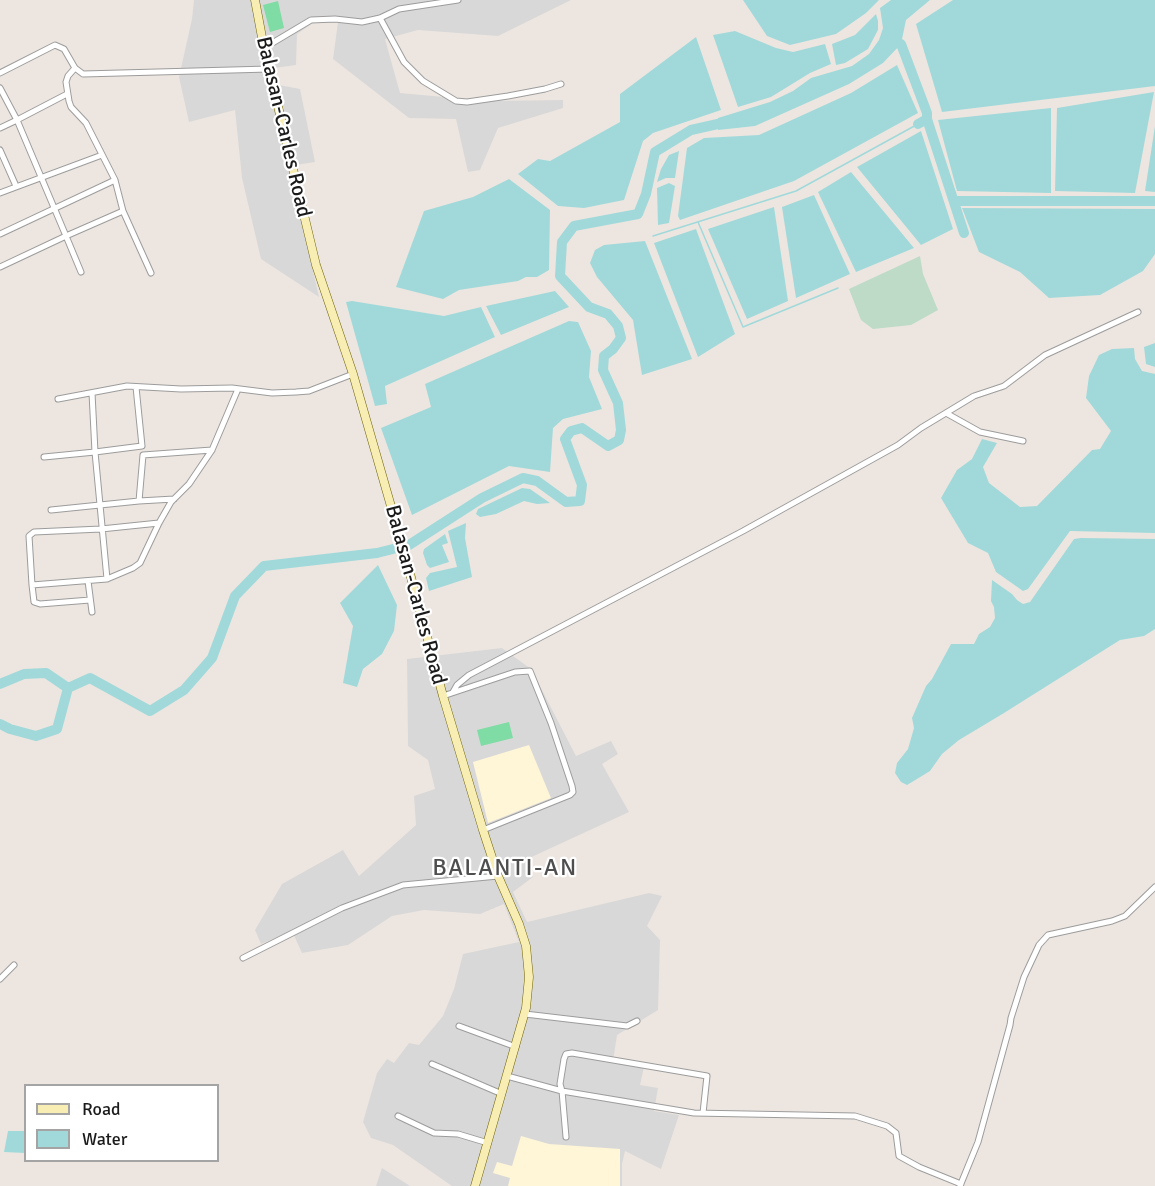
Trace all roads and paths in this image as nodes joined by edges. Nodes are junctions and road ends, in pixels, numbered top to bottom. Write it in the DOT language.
graph roads {
  1 [pos="255,0"];
  2 [pos="458,0"];
  3 [pos="380,18"];
  4 [pos="264,48"];
  5 [pos="75,68"];
  6 [pos="269,69"];
  7 [pos="0,74"];
  8 [pos="561,84"];
  9 [pos="0,88"];
  10 [pos="67,94"];
  11 [pos="17,120"];
  12 [pos="0,128"];
  13 [pos="0,150"];
  14 [pos="102,155"];
  15 [pos="42,178"];
  16 [pos="115,180"];
  17 [pos="16,186"];
  18 [pos="0,193"];
  19 [pos="54,209"];
  20 [pos="123,211"];
  21 [pos="0,234"];
  22 [pos="66,236"];
  23 [pos="0,267"];
  24 [pos="81,272"];
  25 [pos="151,273"];
  26 [pos="1138,312"];
  27 [pos="353,374"];
  28 [pos="136,387"];
  29 [pos="238,389"];
  30 [pos="92,393"];
  31 [pos="58,399"];
  32 [pos="946,413"];
  33 [pos="1023,441"];
  34 [pos="142,446"];
  35 [pos="212,450"];
  36 [pos="95,452"];
  37 [pos="143,455"];
  38 [pos="44,457"];
  39 [pos="174,499"];
  40 [pos="139,501"];
  41 [pos="100,505"];
  42 [pos="51,510"];
  43 [pos="159,523"];
  44 [pos="101,529"];
  45 [pos="107,579"];
  46 [pos="88,581"];
  47 [pos="32,585"];
  48 [pos="90,600"];
  49 [pos="92,612"];
  50 [pos="453,692"];
  51 [pos="443,696"];
  52 [pos="483,830"];
  53 [pos="498,876"];
  54 [pos="1155,887"];
  55 [pos="243,958"];
  56 [pos="14,965"];
  57 [pos="0,980"];
  58 [pos="525,1014"];
  59 [pos="637,1021"];
  60 [pos="459,1026"];
  61 [pos="516,1047"];
  62 [pos="432,1064"];
  63 [pos="507,1076"];
  64 [pos="562,1091"];
  65 [pos="502,1094"];
  66 [pos="703,1113"];
  67 [pos="398,1116"];
  68 [pos="566,1137"];
  69 [pos="488,1143"];
  70 [pos="961,1185"];
  71 [pos="475,1186"];
  1 -- 4 [label="main road, Balasan-Carles Road"];
  2 -- 3 [label="street"];
  3 -- 4 [label="street"];
  3 -- 8 [label="street"];
  4 -- 6 [label="main road, Balasan-Carles Road"];
  5 -- 6 [label="street"];
  5 -- 7 [label="street"];
  5 -- 10 [label="street"];
  6 -- 27 [label="main road, Balasan-Carles Road"];
  9 -- 11 [label="street"];
  10 -- 11 [label="street"];
  10 -- 14 [label="street"];
  11 -- 12 [label="street"];
  11 -- 15 [label="street"];
  13 -- 17 [label="street"];
  14 -- 15 [label="street"];
  14 -- 16 [label="street"];
  15 -- 17 [label="street"];
  15 -- 19 [label="street"];
  16 -- 19 [label="street"];
  16 -- 20 [label="street"];
  17 -- 18 [label="street"];
  19 -- 21 [label="street"];
  19 -- 22 [label="street"];
  20 -- 22 [label="street"];
  20 -- 25 [label="street"];
  22 -- 23 [label="street"];
  22 -- 24 [label="street"];
  26 -- 32 [label="street"];
  27 -- 29 [label="street"];
  27 -- 51 [label="main road, Balasan-Carles Road"];
  28 -- 29 [label="street"];
  28 -- 30 [label="street"];
  28 -- 34 [label="street"];
  29 -- 35 [label="street"];
  30 -- 31 [label="street"];
  30 -- 36 [label="street"];
  32 -- 33 [label="street"];
  32 -- 50 [label="street"];
  34 -- 36 [label="street"];
  34 -- 37 [label="street"];
  35 -- 37 [label="street"];
  35 -- 39 [label="street"];
  36 -- 38 [label="street"];
  36 -- 41 [label="street"];
  37 -- 40 [label="street"];
  39 -- 40 [label="street"];
  39 -- 43 [label="street"];
  40 -- 41 [label="street"];
  41 -- 42 [label="street"];
  41 -- 44 [label="street"];
  43 -- 44 [label="street"];
  43 -- 45 [label="street"];
  44 -- 45 [label="street"];
  44 -- 47 [label="street"];
  45 -- 46 [label="street"];
  46 -- 47 [label="street"];
  46 -- 48 [label="street"];
  47 -- 48 [label="street"];
  48 -- 49 [label="street"];
  50 -- 51 [label="street"];
  50 -- 52 [label="street"];
  51 -- 52 [label="main road, Balasan-Carles Road"];
  52 -- 53 [label="main road, Balasan-Carles Road"];
  53 -- 55 [label="street"];
  53 -- 58 [label="main road, Balasan-Carles Road"];
  54 -- 70 [label="street"];
  56 -- 57 [label="street"];
  58 -- 59 [label="street"];
  58 -- 61 [label="main road, Balasan-Carles Road"];
  60 -- 61 [label="street"];
  61 -- 63 [label="main road, Balasan-Carles Road"];
  62 -- 65 [label="street"];
  63 -- 64 [label="street"];
  63 -- 65 [label="main road, Balasan-Carles Road"];
  64 -- 66 [label="street"];
  64 -- 66 [label="street"];
  64 -- 68 [label="street"];
  65 -- 69 [label="main road, Balasan-Carles Road"];
  66 -- 70 [label="street"];
  67 -- 69 [label="street"];
  69 -- 71 [label="main road, Balasan-Carles Road"];
}
